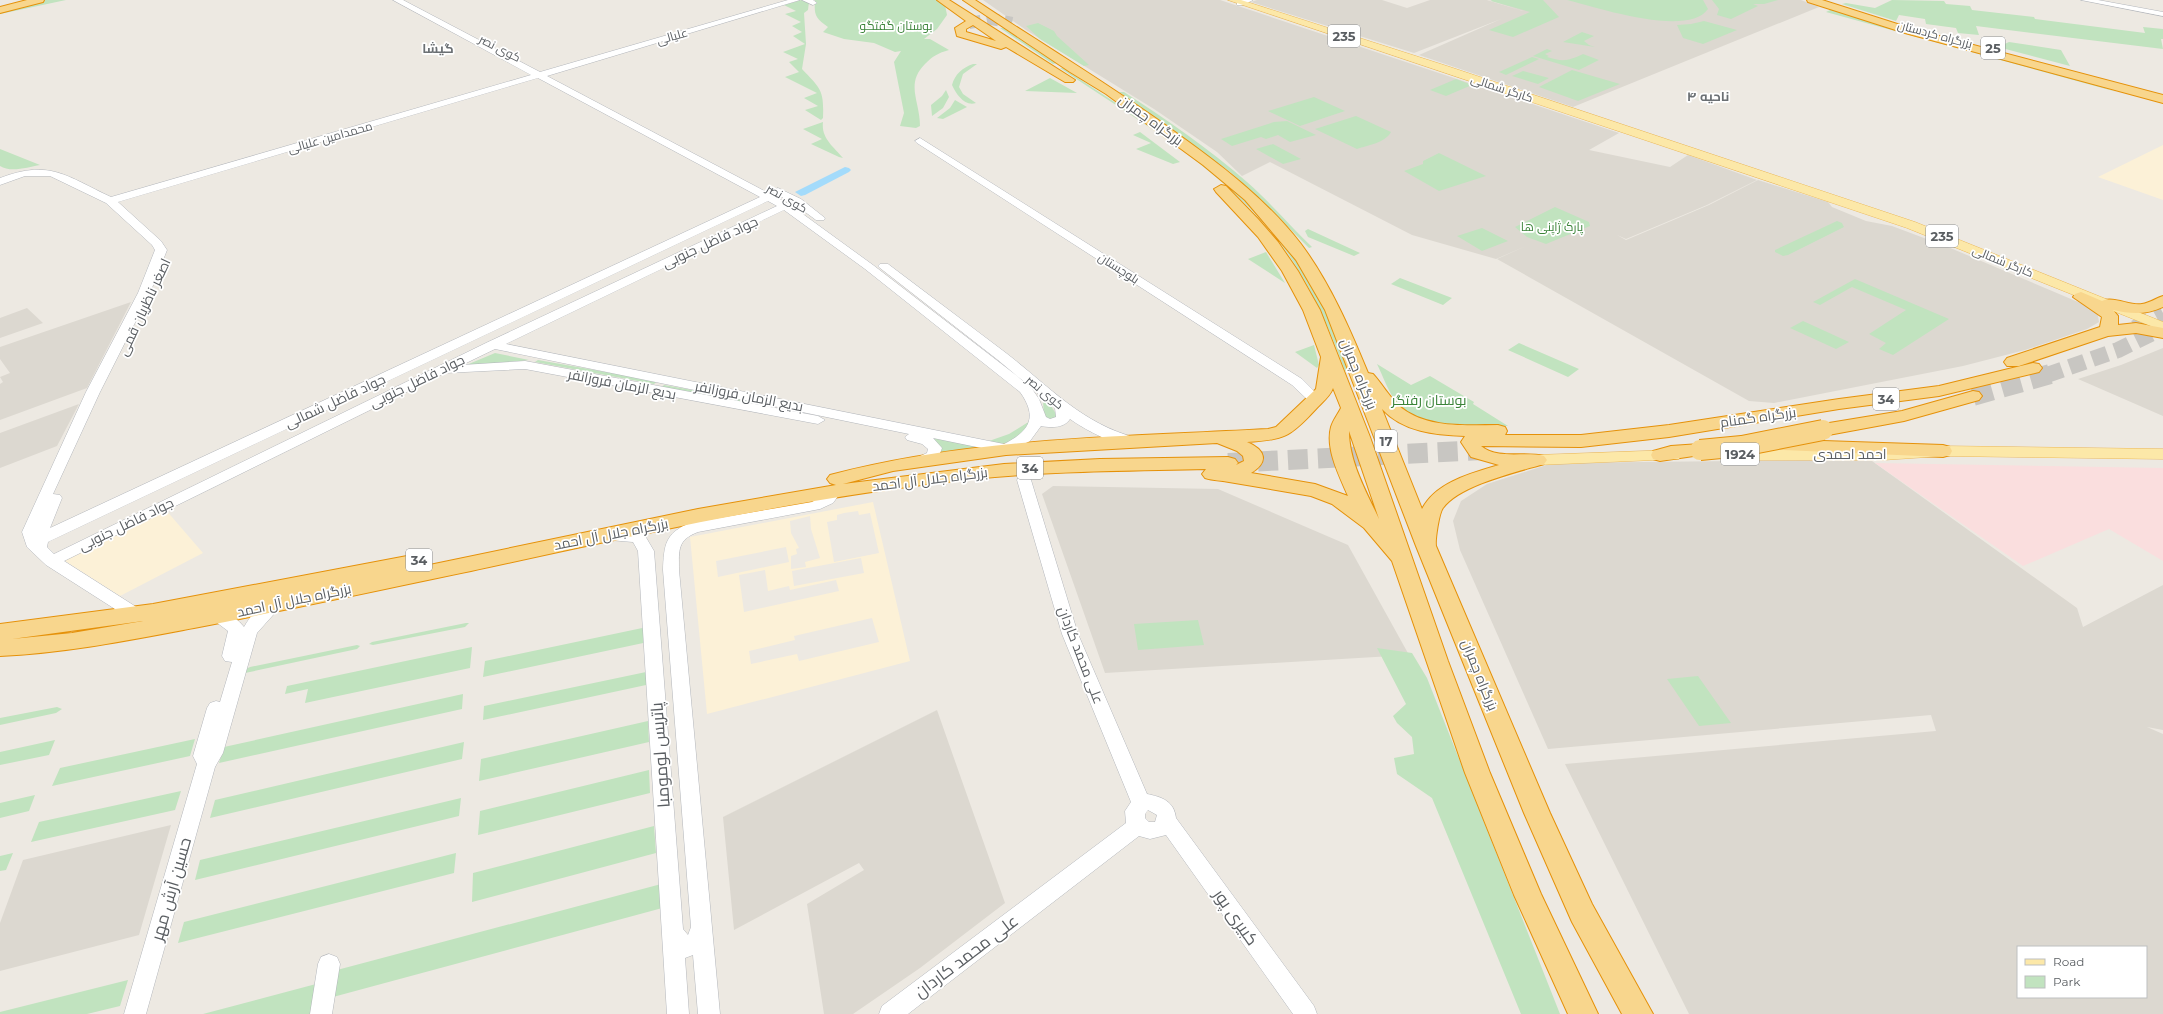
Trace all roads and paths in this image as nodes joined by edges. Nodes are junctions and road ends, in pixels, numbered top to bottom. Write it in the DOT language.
graph roads {
  1 [pos="4,0"];
  2 [pos="39,0"];
  3 [pos="397,0"];
  4 [pos="407,0"];
  5 [pos="796,0"];
  6 [pos="942,0"];
  7 [pos="951,0"];
  8 [pos="968,0"];
  9 [pos="1812,0"];
  10 [pos="1825,0"];
  11 [pos="2085,0"];
  12 [pos="0,1"];
  13 [pos="1238,1"];
  14 [pos="18,2"];
  15 [pos="0,6"];
  16 [pos="0,10"];
  17 [pos="2163,14"];
  18 [pos="969,23"];
  19 [pos="1012,23"];
  20 [pos="1976,45"];
  21 [pos="1054,72"];
  22 [pos="2060,72"];
  23 [pos="544,74"];
  24 [pos="1073,76"];
  25 [pos="2163,92"];
  26 [pos="2163,97"];
  27 [pos="2163,102"];
  28 [pos="920,141"];
  29 [pos="0,170"];
  30 [pos="12,173"];
  31 [pos="0,182"];
  32 [pos="769,197"];
  33 [pos="121,198"];
  34 [pos="110,201"];
  35 [pos="1843,203"];
  36 [pos="785,206"];
  37 [pos="142,224"];
  38 [pos="155,236"];
  39 [pos="170,250"];
  40 [pos="159,257"];
  41 [pos="150,291"];
  42 [pos="2081,297"];
  43 [pos="2163,301"];
  44 [pos="2108,304"];
  45 [pos="2163,327"];
  46 [pos="2106,331"];
  47 [pos="2163,332"];
  48 [pos="492,345"];
  49 [pos="539,354"];
  50 [pos="1329,354"];
  51 [pos="524,365"];
  52 [pos="1357,367"];
  53 [pos="2033,368"];
  54 [pos="439,371"];
  55 [pos="668,380"];
  56 [pos="656,390"];
  57 [pos="1315,399"];
  58 [pos="1839,404"];
  59 [pos="1062,407"];
  60 [pos="1350,407"];
  61 [pos="1038,418"];
  62 [pos="1283,431"];
  63 [pos="1482,440"];
  64 [pos="1134,442"];
  65 [pos="74,444"];
  66 [pos="1694,445"];
  67 [pos="1006,449"];
  68 [pos="1943,451"];
  69 [pos="2163,454"];
  70 [pos="1660,455"];
  71 [pos="1223,457"];
  72 [pos="923,460"];
  73 [pos="1537,460"];
  74 [pos="1024,480"];
  75 [pos="1289,486"];
  76 [pos="842,487"];
  77 [pos="48,515"];
  78 [pos="79,521"];
  79 [pos="1371,523"];
  80 [pos="600,536"];
  81 [pos="97,538"];
  82 [pos="37,544"];
  83 [pos="1426,546"];
  84 [pos="52,561"];
  85 [pos="1405,563"];
  86 [pos="671,570"];
  87 [pos="648,575"];
  88 [pos="274,605"];
  89 [pos="135,614"];
  90 [pos="218,615"];
  91 [pos="0,626"];
  92 [pos="38,628"];
  93 [pos="0,632"];
  94 [pos="6,650"];
  95 [pos="231,673"];
  96 [pos="1142,804"];
  97 [pos="1167,820"];
  98 [pos="1138,825"];
  99 [pos="701,926"];
  100 [pos="673,934"];
  101 [pos="329,964"];
  102 [pos="135,1014"];
  103 [pos="321,1014"];
  104 [pos="678,1014"];
  105 [pos="708,1014"];
  106 [pos="890,1014"];
  107 [pos="1306,1014"];
  108 [pos="1584,1014"];
  109 [pos="1638,1014"];
  1 -- 12 [label="highway"];
  2 -- 14 [label="highway"];
  3 -- 23 [label="street, کوی نصر"];
  4 -- 23 [label="street, کوی نصر"];
  5 -- 23 [label="street, علیالی"];
  6 -- 21 [label="highway"];
  7 -- 24 [label="highway, بزرگراه چمران / 17"];
  8 -- 24 [label="highway, بزرگراه چمران / 17"];
  9 -- 22 [label="highway, بزرگراه کردستان / 25"];
  10 -- 20 [label="highway, بزرگراه کردستان / 25"];
  11 -- 17 [label="street"];
  13 -- 35 [label="main road, کارگر شمالی / 235"];
  14 -- 15 [label="highway"];
  14 -- 16 [label="highway"];
  18 -- 21 [label="highway"];
  19 -- 24 [label="highway"];
  20 -- 25 [label="highway, بزرگراه کردستان / 25"];
  20 -- 26 [label="highway, 25"];
  21 -- 24 [label="highway"];
  22 -- 26 [label="highway, بزرگراه کردستان / 25"];
  22 -- 27 [label="highway"];
  23 -- 32 [label="street, کوی نصر"];
  23 -- 33 [label="street, محمدامین علیالی"];
  23 -- 59 [label="street, کوی نصر"];
  24 -- 50 [label="highway, بزرگراه چمران / 17"];
  24 -- 52 [label="highway, بزرگراه چمران / 17"];
  28 -- 57 [label="street, بلوچستان"];
  29 -- 30 [label="street, اصغر ناظریان قمی"];
  30 -- 31 [label="street, اصغر ناظریان قمی"];
  30 -- 33 [label="street, اصغر ناظریان قمی"];
  30 -- 34 [label="street, اصغر ناظریان قمی"];
  32 -- 36 [label="street, کوی نصر"];
  32 -- 78 [label="street, جواد فاضل شمالی"];
  33 -- 34 [label="street, محمدامین علیالی"];
  33 -- 37 [label="street, اصغر ناظریان قمی"];
  34 -- 37 [label="street, اصغر ناظریان قمی"];
  35 -- 42 [label="main road, کارگر شمالی / 235"];
  35 -- 44 [label="main road, کارگر شمالی / 235"];
  36 -- 48 [label="street, جواد فاضل جنوبی"];
  36 -- 61 [label="street, کوی نصر"];
  37 -- 38 [label="street, اصغر ناظریان قمی"];
  38 -- 39 [label="street, اصغر ناظریان قمی"];
  38 -- 40 [label="street, اصغر ناظریان قمی"];
  39 -- 40 [label="street"];
  39 -- 41 [label="street, اصغر ناظریان قمی"];
  40 -- 41 [label="street, اصغر ناظریان قمی"];
  41 -- 65 [label="street, اصغر ناظریان قمی"];
  42 -- 46 [label="highway"];
  43 -- 44 [label="highway"];
  44 -- 45 [label="main road, کارگر شمالی / 235"];
  46 -- 47 [label="highway"];
  46 -- 58 [label="highway"];
  48 -- 49 [label="street, بدیع‌ الزمان فروزانفر"];
  48 -- 54 [label="street, جواد فاضل جنوبی"];
  49 -- 51 [label="street"];
  49 -- 55 [label="street, بدیع‌ الزمان فروزانفر"];
  50 -- 57 [label="highway"];
  50 -- 60 [label="highway, بزرگراه چمران / 17"];
  51 -- 54 [label="street, بدیع الزمان فروزانفر"];
  51 -- 56 [label="street, بدیع الزمان فروزانفر"];
  52 -- 63 [label="highway"];
  52 -- 83 [label="highway, بزرگراه چمران / 17"];
  53 -- 58 [label="highway, بزرگراه گمنام / 34"];
  54 -- 81 [label="street, جواد فاضل جنوبی"];
  55 -- 56 [label="street"];
  55 -- 67 [label="street, بدیع‌ الزمان فروزانفر"];
  56 -- 72 [label="street, بدیع الزمان فروزانفر"];
  57 -- 62 [label="highway"];
  58 -- 63 [label="highway, بزرگراه گمنام / 34"];
  59 -- 61 [label="street"];
  59 -- 64 [label="street, کوی نصر"];
  60 -- 79 [label="highway"];
  60 -- 85 [label="highway, بزرگراه چمران / 17"];
  61 -- 67 [label="street, کوی نصر"];
  62 -- 71 [label="highway"];
  62 -- 75 [label="highway"];
  63 -- 66 [label="highway, بزرگراه گمنام / 34"];
  63 -- 73 [label="highway"];
  64 -- 67 [label="highway"];
  64 -- 71 [label="highway"];
  65 -- 77 [label="street, اصغر ناظریان قمی"];
  65 -- 82 [label="street, اصغر ناظریان قمی"];
  66 -- 66 [label="highway, بزرگراه گمنام / 34, bridge"];
  66 -- 68 [label="highway"];
  66 -- 70 [label="highway"];
  67 -- 72 [label="highway"];
  68 -- 69 [label="main road, احمد احمدی / 1924"];
  68 -- 70 [label="main road, احمد احمدی / 1924"];
  70 -- 73 [label="main road, احمد احمدی / 1924"];
  71 -- 74 [label="highway"];
  71 -- 75 [label="highway"];
  71 -- 76 [label="highway, بزرگراه جلال آل احمد / 34"];
  72 -- 76 [label="highway"];
  73 -- 83 [label="highway"];
  74 -- 76 [label="highway"];
  74 -- 96 [label="street, علی محمد کاردان"];
  75 -- 79 [label="highway"];
  76 -- 80 [label="highway, بزرگراه جلال آل احمد / 34"];
  76 -- 86 [label="street, پاتریس لومومبا"];
  76 -- 89 [label="highway, بزرگراه جلال آل احمد / 34"];
  77 -- 78 [label="street"];
  77 -- 82 [label="street, اصغر ناظریان قمی"];
  78 -- 81 [label="street"];
  78 -- 82 [label="street, جواد فاضل شمالی"];
  79 -- 85 [label="highway"];
  80 -- 87 [label="street, پاتریس لومومبا"];
  80 -- 88 [label="highway, بزرگراه جلال آل احمد / 34"];
  81 -- 84 [label="street, جواد فاضل جنوبی"];
  82 -- 84 [label="street"];
  83 -- 109 [label="highway, بزرگراه چمران / 17"];
  84 -- 89 [label="street"];
  85 -- 108 [label="highway, بزرگراه چمران / 17"];
  86 -- 87 [label="street"];
  86 -- 99 [label="street, پاتریس لومومبا"];
  87 -- 100 [label="street, پاتریس لومومبا"];
  88 -- 90 [label="highway, بزرگراه جلال آل احمد / 34"];
  88 -- 95 [label="street, حسین آرش مهر"];
  89 -- 92 [label="highway, بزرگراه جلال آل احمد / 34"];
  90 -- 94 [label="highway, بزرگراه جلال آل احمد / 34"];
  90 -- 95 [label="street, حسین آرش مهر"];
  91 -- 92 [label="highway"];
  92 -- 93 [label="highway, بزرگراه جلال آل احمد / 34"];
  95 -- 102 [label="street, حسین آرش مهر"];
  96 -- 97 [label="street"];
  96 -- 98 [label="street"];
  97 -- 98 [label="street"];
  97 -- 107 [label="street, کبیری پور"];
  98 -- 106 [label="street, علی محمد کاردان"];
  99 -- 100 [label="street"];
  99 -- 105 [label="street, پاتریس لومومبا"];
  100 -- 104 [label="street, پاتریس لومومبا"];
  101 -- 103 [label="street"];
}
